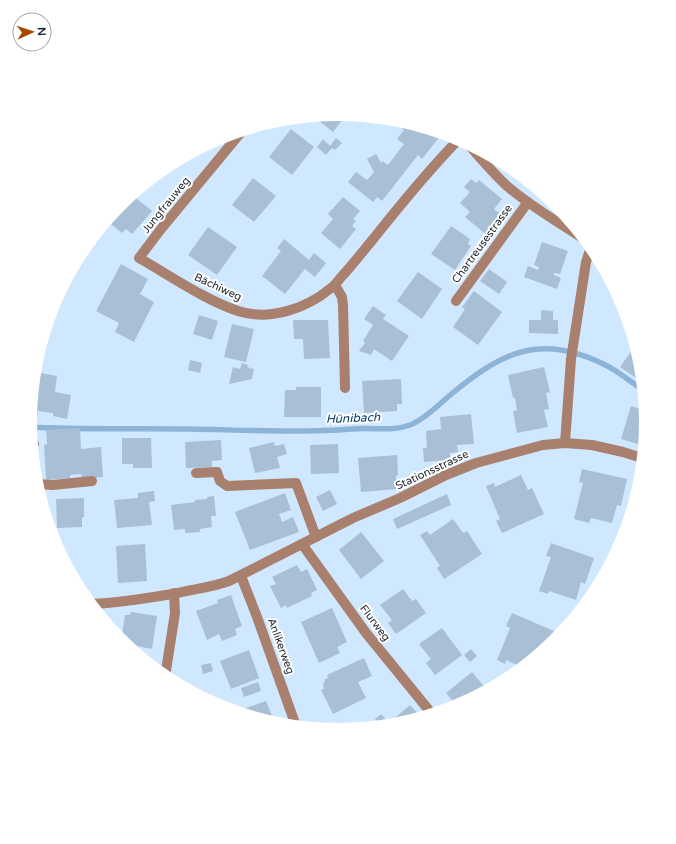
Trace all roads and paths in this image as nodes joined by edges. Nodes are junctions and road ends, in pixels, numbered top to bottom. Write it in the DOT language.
graph roads {
  1 [pos="235,139"];
  2 [pos="454,144"];
  3 [pos="479,156"];
  4 [pos="528,202"];
  5 [pos="557,216"];
  6 [pos="554,219"];
  7 [pos="567,227"];
  8 [pos="588,255"];
  9 [pos="139,258"];
  10 [pos="335,285"];
  11 [pos="456,301"];
  12 [pos="344,388"];
  13 [pos="565,443"];
  14 [pos="636,456"];
  15 [pos="196,473"];
  16 [pos="92,481"];
  17 [pos="44,484"];
  18 [pos="316,537"];
  19 [pos="302,544"];
  20 [pos="241,576"];
  21 [pos="174,593"];
  22 [pos="98,604"];
  23 [pos="167,669"];
  24 [pos="428,709"];
  25 [pos="294,719"];
  1 -- 9 [label="street, Jungfrauweg"];
  2 -- 10 [label="street, Bächiweg"];
  3 -- 4 [label="street, Chartreusestrasse"];
  4 -- 6 [label="street, Chartreusestrasse"];
  4 -- 11 [label="street, Chartreusestrasse"];
  5 -- 6 [label="street"];
  6 -- 7 [label="street, Chartreusestrasse"];
  8 -- 13 [label="street"];
  9 -- 10 [label="street, Bächiweg"];
  10 -- 12 [label="street"];
  13 -- 14 [label="street, Stationsstrasse"];
  13 -- 18 [label="street, Stationsstrasse"];
  15 -- 18 [label="street"];
  16 -- 17 [label="street"];
  18 -- 19 [label="street, Stationsstrasse"];
  19 -- 20 [label="street, Stationsstrasse"];
  19 -- 24 [label="street, Flurweg"];
  20 -- 21 [label="street, Stationsstrasse"];
  20 -- 25 [label="street, Anlikerweg"];
  21 -- 22 [label="street, Stationsstrasse"];
  21 -- 23 [label="street"];
}
